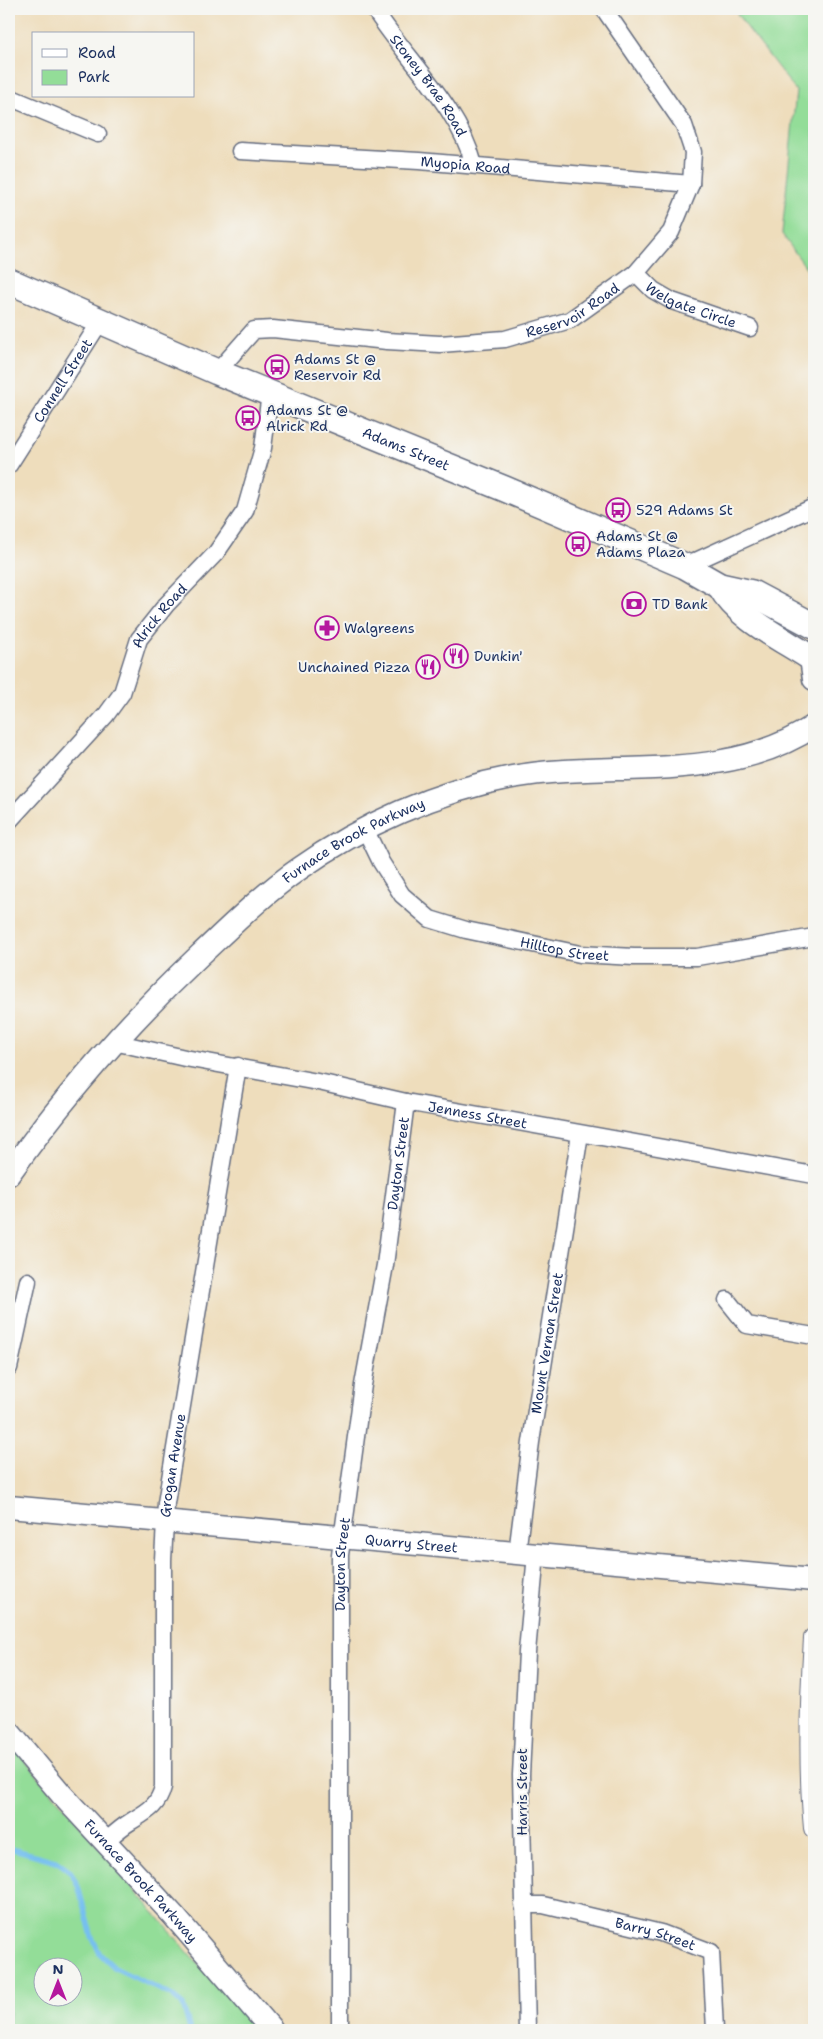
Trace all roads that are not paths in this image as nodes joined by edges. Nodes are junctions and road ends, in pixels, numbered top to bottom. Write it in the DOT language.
graph roads {
  1 [pos="374,9"];
  2 [pos="604,9"];
  3 [pos="9,97"];
  4 [pos="98,134"];
  5 [pos="240,151"];
  6 [pos="474,165"];
  7 [pos="691,184"];
  8 [pos="636,273"];
  9 [pos="9,280"];
  10 [pos="100,322"];
  11 [pos="750,328"];
  12 [pos="217,372"];
  13 [pos="270,393"];
  14 [pos="9,465"];
  15 [pos="814,507"];
  16 [pos="685,566"];
  17 [pos="720,586"];
  18 [pos="814,626"];
  19 [pos="813,666"];
  20 [pos="814,705"];
  21 [pos="811,728"];
  22 [pos="9,821"];
  23 [pos="365,829"];
  24 [pos="814,937"];
  25 [pos="114,1042"];
  26 [pos="238,1066"];
  27 [pos="406,1102"];
  28 [pos="580,1134"];
  29 [pos="9,1174"];
  30 [pos="814,1175"];
  31 [pos="28,1281"];
  32 [pos="727,1300"];
  33 [pos="814,1336"];
  34 [pos="9,1368"];
  35 [pos="9,1507"];
  36 [pos="164,1522"];
  37 [pos="342,1537"];
  38 [pos="526,1553"];
  39 [pos="814,1580"];
  40 [pos="814,1638"];
  41 [pos="9,1732"];
  42 [pos="814,1828"];
  43 [pos="105,1842"];
  44 [pos="523,1905"];
  45 [pos="272,2030"];
  46 [pos="340,2030"];
  47 [pos="527,2030"];
  48 [pos="715,2030"];
  1 -- 6 [label="street, Stoney Brae Road"];
  2 -- 7 [label="street, Reservoir Road"];
  3 -- 4 [label="street"];
  5 -- 6 [label="street, Myopia Road"];
  6 -- 7 [label="street, Myopia Road"];
  7 -- 8 [label="street, Reservoir Road"];
  8 -- 11 [label="street, Welgate Circle"];
  8 -- 12 [label="street, Reservoir Road"];
  9 -- 10 [label="main road, Adams Street"];
  10 -- 12 [label="main road, Adams Street"];
  10 -- 14 [label="street, Connell Street"];
  12 -- 13 [label="main road, Adams Street"];
  13 -- 16 [label="main road, Adams Street"];
  13 -- 22 [label="street, Alrick Road"];
  15 -- 16 [label="street"];
  16 -- 17 [label="main road, Adams Street"];
  17 -- 18 [label="main road, Adams Street"];
  17 -- 19 [label="main road, Adams Street"];
  20 -- 21 [label="main road"];
  21 -- 23 [label="main road, Furnace Brook Parkway"];
  23 -- 24 [label="street, Hilltop Street"];
  23 -- 25 [label="main road, Furnace Brook Parkway"];
  25 -- 26 [label="street, Jenness Street"];
  25 -- 29 [label="main road, Furnace Brook Parkway"];
  26 -- 27 [label="street, Jenness Street"];
  26 -- 36 [label="street, Grogan Avenue"];
  27 -- 28 [label="street, Jenness Street"];
  27 -- 37 [label="street, Dayton Street"];
  28 -- 30 [label="street, Jenness Street"];
  28 -- 38 [label="street, Mount Vernon Street"];
  31 -- 34 [label="street"];
  32 -- 33 [label="street"];
  35 -- 36 [label="main road, Quarry Street"];
  36 -- 37 [label="main road, Quarry Street"];
  36 -- 43 [label="street, Grogan Avenue"];
  37 -- 38 [label="main road, Quarry Street"];
  37 -- 46 [label="street, Dayton Street"];
  38 -- 39 [label="main road, Quarry Street"];
  38 -- 44 [label="street, Harris Street"];
  40 -- 42 [label="street"];
  41 -- 43 [label="main road, Furnace Brook Parkway"];
  43 -- 45 [label="main road, Furnace Brook Parkway"];
  44 -- 47 [label="street, Harris Street"];
  44 -- 48 [label="street, Barry Street"];
}
